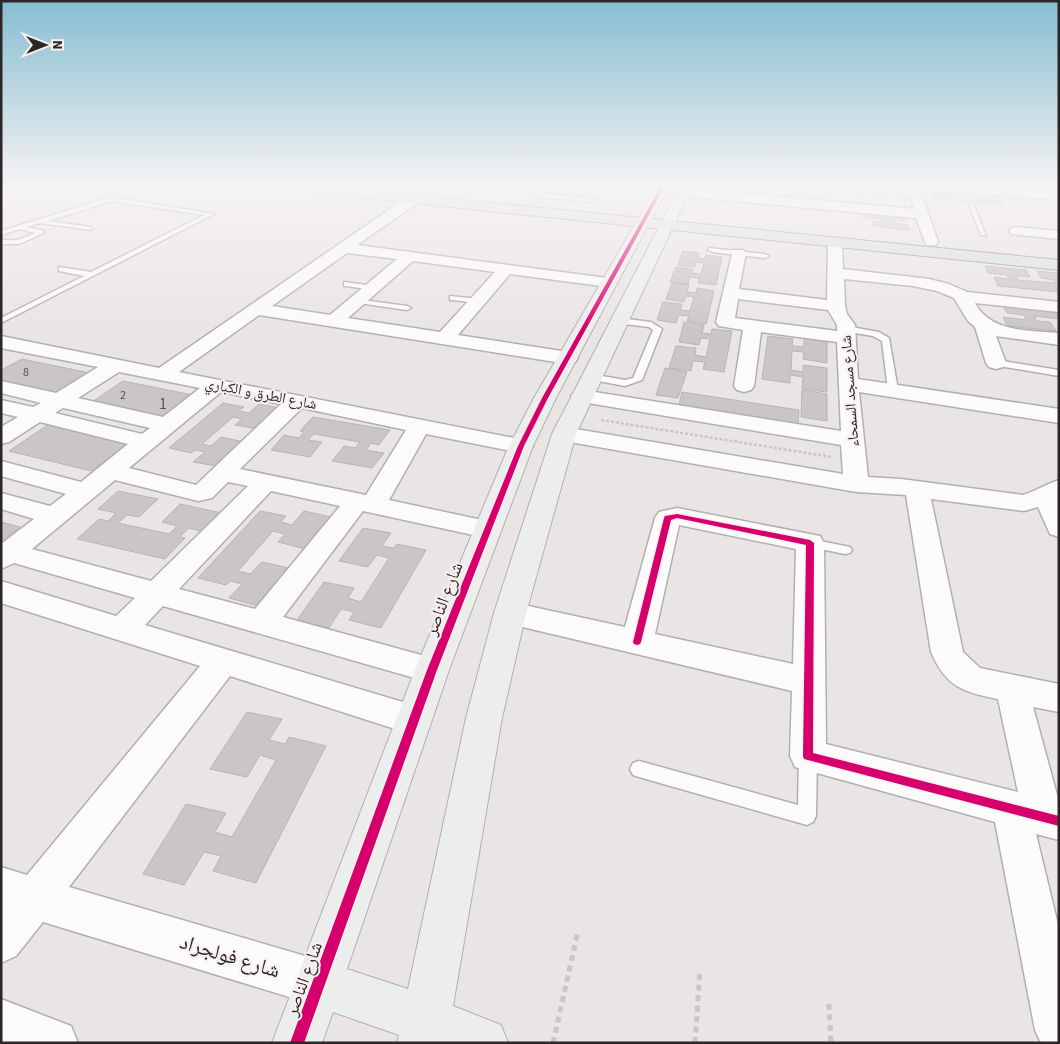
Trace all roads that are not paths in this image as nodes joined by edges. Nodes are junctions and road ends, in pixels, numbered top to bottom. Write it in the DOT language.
graph roads {
  1 [pos="36,235"];
  2 [pos="171,235"];
  3 [pos="363,235"];
  4 [pos="646,235"];
  5 [pos="655,235"];
  6 [pos="798,235"];
  7 [pos="873,235"];
  8 [pos="929,235"];
  9 [pos="1,242"];
  10 [pos="835,242"];
  11 [pos="931,242"];
  12 [pos="344,248"];
  13 [pos="712,250"];
  14 [pos="738,253"];
  15 [pos="1059,255"];
  16 [pos="410,256"];
  17 [pos="765,256"];
  18 [pos="1016,256"];
  19 [pos="1059,265"];
  20 [pos="62,269"];
  21 [pos="506,269"];
  22 [pos="835,273"];
  23 [pos="92,274"];
  24 [pos="609,282"];
  25 [pos="347,284"];
  26 [pos="373,288"];
  27 [pos="730,293"];
  28 [pos="964,297"];
  29 [pos="453,298"];
  30 [pos="478,300"];
  31 [pos="358,301"];
  32 [pos="836,306"];
  33 [pos="1059,307"];
  34 [pos="407,308"];
  35 [pos="256,309"];
  36 [pos="1,321"];
  37 [pos="334,321"];
  38 [pos="619,321"];
  39 [pos="983,324"];
  40 [pos="753,327"];
  41 [pos="846,334"];
  42 [pos="445,338"];
  43 [pos="1059,339"];
  44 [pos="7,347"];
  45 [pos="568,358"];
  46 [pos="996,363"];
  47 [pos="116,365"];
  48 [pos="1059,373"];
  49 [pos="163,374"];
  50 [pos="848,384"];
  51 [pos="217,385"];
  52 [pos="744,386"];
  53 [pos="1,387"];
  54 [pos="893,390"];
  55 [pos="60,400"];
  56 [pos="297,401"];
  57 [pos="1,406"];
  58 [pos="578,406"];
  59 [pos="36,415"];
  60 [pos="1059,416"];
  61 [pos="167,425"];
  62 [pos="419,426"];
  63 [pos="1,436"];
  64 [pos="146,442"];
  65 [pos="521,446"];
  66 [pos="854,461"];
  67 [pos="1,468"];
  68 [pos="110,471"];
  69 [pos="222,473"];
  70 [pos="266,482"];
  71 [pos="917,489"];
  72 [pos="86,491"];
  73 [pos="1053,492"];
  74 [pos="1,500"];
  75 [pos="365,503"];
  76 [pos="54,516"];
  77 [pos="1059,528"];
  78 [pos="487,529"];
  79 [pos="810,543"];
  80 [pos="845,550"];
  81 [pos="5,555"];
  82 [pos="1,592"];
  83 [pos="157,593"];
  84 [pos="510,613"];
  85 [pos="261,623"];
  86 [pos="122,629"];
  87 [pos="637,642"];
  88 [pos="224,660"];
  89 [pos="432,670"];
  90 [pos="809,681"];
  91 [pos="1012,688"];
  92 [pos="1059,698"];
  93 [pos="414,720"];
  94 [pos="808,756"];
  95 [pos="639,769"];
  96 [pos="1038,816"];
  97 [pos="18,892"];
  98 [pos="1,941"];
  99 [pos="319,983"];
  100 [pos="1,1022"];
  101 [pos="1059,1030"];
  102 [pos="424,1031"];
  103 [pos="54,1043"];
  104 [pos="297,1043"];
  105 [pos="484,1043"];
  1 -- 9 [label="lane"];
  2 -- 23 [label="lane"];
  3 -- 12 [label="street"];
  4 -- 24 [label="street, شارع الناصر"];
  5 -- 38 [label="street, شارع الناصر"];
  6 -- 10 [label="main road"];
  7 -- 11 [label="main road"];
  8 -- 11 [label="street"];
  10 -- 18 [label="main road"];
  10 -- 22 [label="street, شارع مسجد السمحاء"];
  11 -- 18 [label="main road"];
  12 -- 16 [label="street"];
  12 -- 35 [label="street"];
  13 -- 14 [label="lane"];
  14 -- 17 [label="lane"];
  14 -- 27 [label="street"];
  15 -- 18 [label="main road"];
  16 -- 21 [label="street"];
  16 -- 26 [label="street"];
  18 -- 19 [label="main road"];
  20 -- 23 [label="lane"];
  21 -- 24 [label="street"];
  21 -- 30 [label="street"];
  22 -- 28 [label="street"];
  22 -- 32 [label="street, شارع مسجد السمحاء"];
  23 -- 36 [label="lane"];
  24 -- 45 [label="street, شارع الناصر"];
  25 -- 26 [label="lane"];
  26 -- 31 [label="street"];
  27 -- 32 [label="street"];
  27 -- 40 [label="street"];
  28 -- 33 [label="street"];
  28 -- 39 [label="street"];
  29 -- 30 [label="lane"];
  30 -- 42 [label="street"];
  31 -- 34 [label="lane"];
  31 -- 37 [label="street"];
  32 -- 41 [label="street, شارع مسجد السمحاء"];
  35 -- 37 [label="street"];
  35 -- 49 [label="street"];
  37 -- 42 [label="street"];
  38 -- 58 [label="street, شارع الناصر"];
  38 -- 58 [label="lane"];
  39 -- 43 [label="street"];
  39 -- 46 [label="street"];
  40 -- 41 [label="street"];
  40 -- 52 [label="street"];
  41 -- 50 [label="street, شارع مسجد السمحاء"];
  41 -- 54 [label="lane"];
  42 -- 45 [label="street"];
  44 -- 47 [label="street, شارع الطرق و الكباري"];
  45 -- 65 [label="street, شارع الناصر"];
  46 -- 48 [label="lane"];
  47 -- 49 [label="street, شارع الطرق و الكباري"];
  47 -- 55 [label="street"];
  49 -- 51 [label="street, شارع الطرق و الكباري"];
  50 -- 54 [label="street"];
  50 -- 66 [label="street, شارع مسجد السمحاء"];
  51 -- 56 [label="street, شارع الطرق و الكباري"];
  51 -- 61 [label="street"];
  53 -- 55 [label="street"];
  54 -- 60 [label="street"];
  55 -- 59 [label="street"];
  55 -- 61 [label="street"];
  56 -- 62 [label="street, شارع الطرق و الكباري"];
  56 -- 69 [label="street"];
  57 -- 59 [label="street"];
  58 -- 66 [label="street"];
  58 -- 66 [label="street"];
  58 -- 84 [label="street, شارع الناصر"];
  59 -- 63 [label="street"];
  59 -- 64 [label="street"];
  61 -- 64 [label="street"];
  62 -- 65 [label="street, شارع الطرق و الكباري"];
  62 -- 75 [label="street"];
  64 -- 68 [label="street"];
  65 -- 78 [label="street, شارع الناصر"];
  66 -- 71 [label="street"];
  67 -- 72 [label="street"];
  68 -- 69 [label="street"];
  68 -- 72 [label="street"];
  69 -- 70 [label="street"];
  70 -- 75 [label="street"];
  70 -- 83 [label="street"];
  71 -- 73 [label="street"];
  71 -- 91 [label="street"];
  72 -- 76 [label="street"];
  73 -- 77 [label="street"];
  74 -- 76 [label="street"];
  75 -- 78 [label="street"];
  75 -- 85 [label="street"];
  76 -- 81 [label="street"];
  78 -- 89 [label="street, شارع الناصر"];
  79 -- 80 [label="lane"];
  79 -- 87 [label="street"];
  79 -- 90 [label="street"];
  81 -- 83 [label="street"];
  82 -- 86 [label="street"];
  83 -- 85 [label="street"];
  83 -- 86 [label="street"];
  84 -- 87 [label="street"];
  84 -- 102 [label="street, شارع الناصر"];
  85 -- 89 [label="street"];
  86 -- 88 [label="street"];
  87 -- 90 [label="street"];
  88 -- 93 [label="street"];
  88 -- 97 [label="street"];
  89 -- 93 [label="street, شارع الناصر"];
  90 -- 94 [label="street"];
  91 -- 92 [label="street"];
  91 -- 96 [label="street"];
  93 -- 99 [label="street, شارع الناصر"];
  94 -- 95 [label="lane"];
  94 -- 96 [label="street"];
  96 -- 101 [label="street"];
  97 -- 98 [label="street"];
  97 -- 99 [label="street, شارع فولجراد"];
  99 -- 102 [label="street, شارع فولجراد"];
  99 -- 104 [label="street, شارع الناصر"];
  100 -- 103 [label="street"];
  102 -- 105 [label="street, شارع فولجراد"];
}
